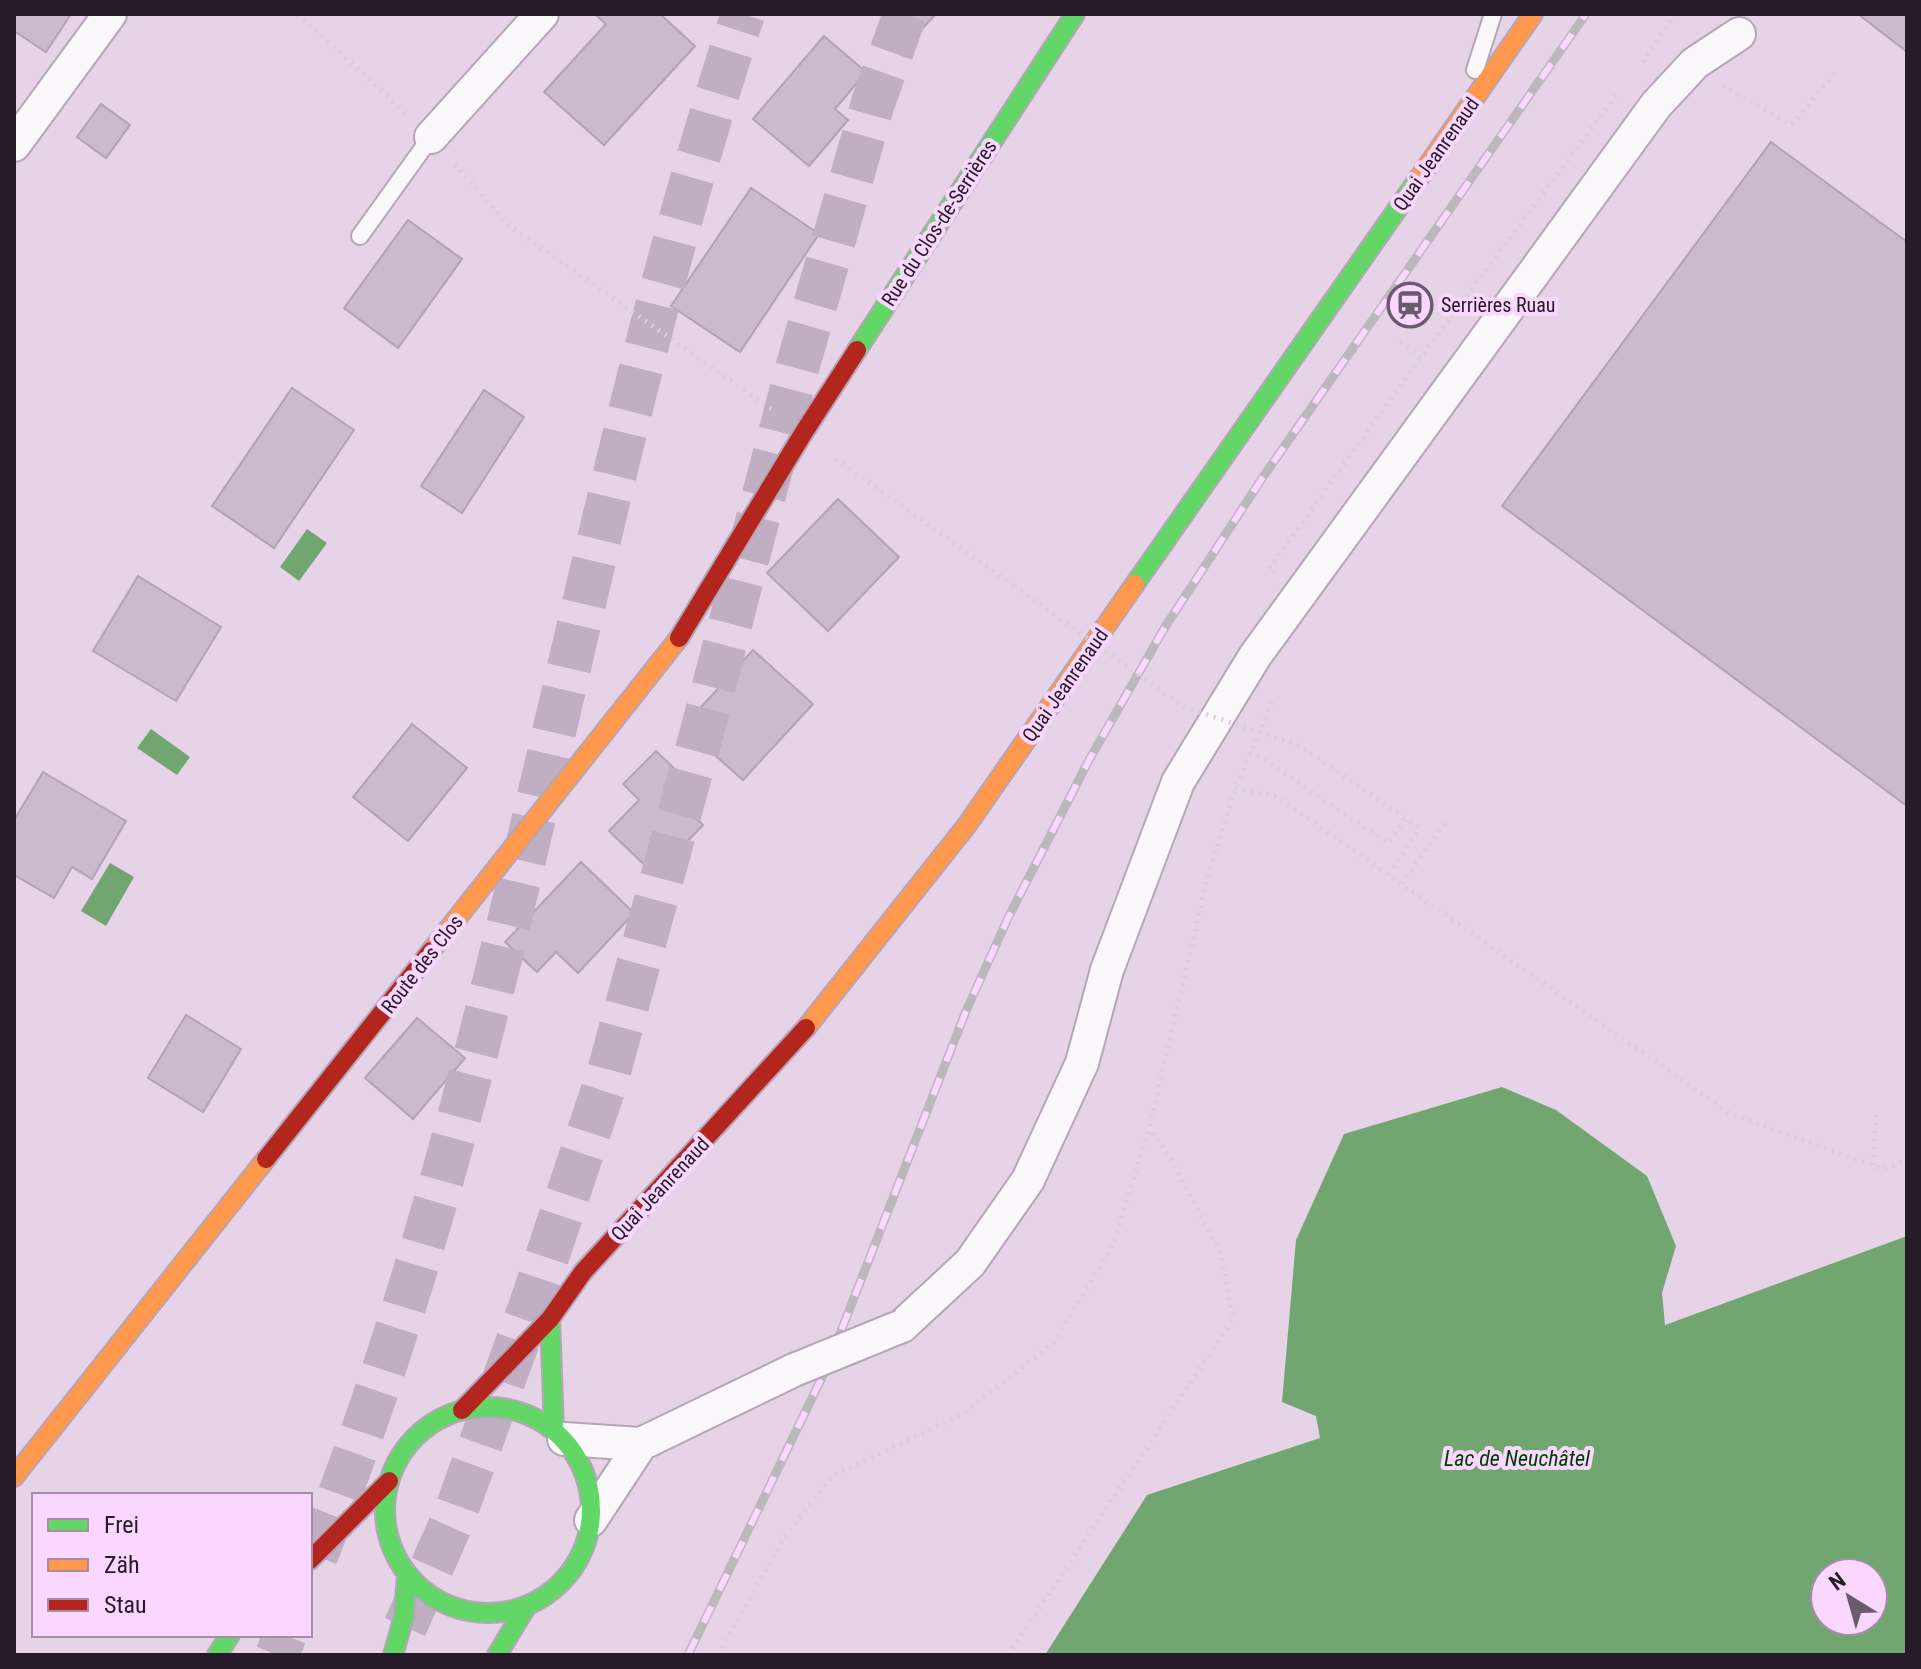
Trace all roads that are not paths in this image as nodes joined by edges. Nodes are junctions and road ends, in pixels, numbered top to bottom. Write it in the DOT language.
graph roads {
  1 [pos="110,14"];
  2 [pos="542,14"];
  3 [pos="1075,14"];
  4 [pos="1493,14"];
  5 [pos="1533,14"];
  6 [pos="1739,34"];
  7 [pos="1459,121"];
  8 [pos="431,137"];
  9 [pos="14,145"];
  10 [pos="360,236"];
  11 [pos="804,432"];
  12 [pos="550,1319"];
  13 [pos="462,1410"];
  14 [pos="559,1434"];
  15 [pos="641,1444"];
  16 [pos="14,1477"];
  17 [pos="389,1481"];
  18 [pos="591,1520"];
  19 [pos="312,1558"];
  20 [pos="342,1559"];
  21 [pos="397,1567"];
  22 [pos="526,1607"];
  23 [pos="229,1637"];
  24 [pos="217,1655"];
  25 [pos="393,1655"];
  26 [pos="497,1655"];
  1 -- 9 [label="street"];
  2 -- 8 [label="street"];
  3 -- 11 [label="main road, Rue du Clos-de-Serrières"];
  4 -- 7 [label="lane"];
  5 -- 7 [label="main road, Quai Jeanrenaud"];
  6 -- 15 [label="street, bridge"];
  7 -- 12 [label="main road, Quai Jeanrenaud"];
  8 -- 10 [label="lane"];
  11 -- 16 [label="main road, Route des Clos"];
  12 -- 13 [label="main road, Quai Jeanrenaud"];
  12 -- 14 [label="main road"];
  13 -- 14 [label="main road"];
  13 -- 17 [label="main road"];
  14 -- 15 [label="street"];
  14 -- 18 [label="main road"];
  15 -- 18 [label="street"];
  17 -- 19 [label="main road"];
  17 -- 21 [label="main road"];
  18 -- 22 [label="main road"];
  19 -- 20 [label="main road"];
  21 -- 22 [label="main road"];
  21 -- 25 [label="main road"];
  22 -- 26 [label="main road"];
  23 -- 24 [label="main road"];
}
